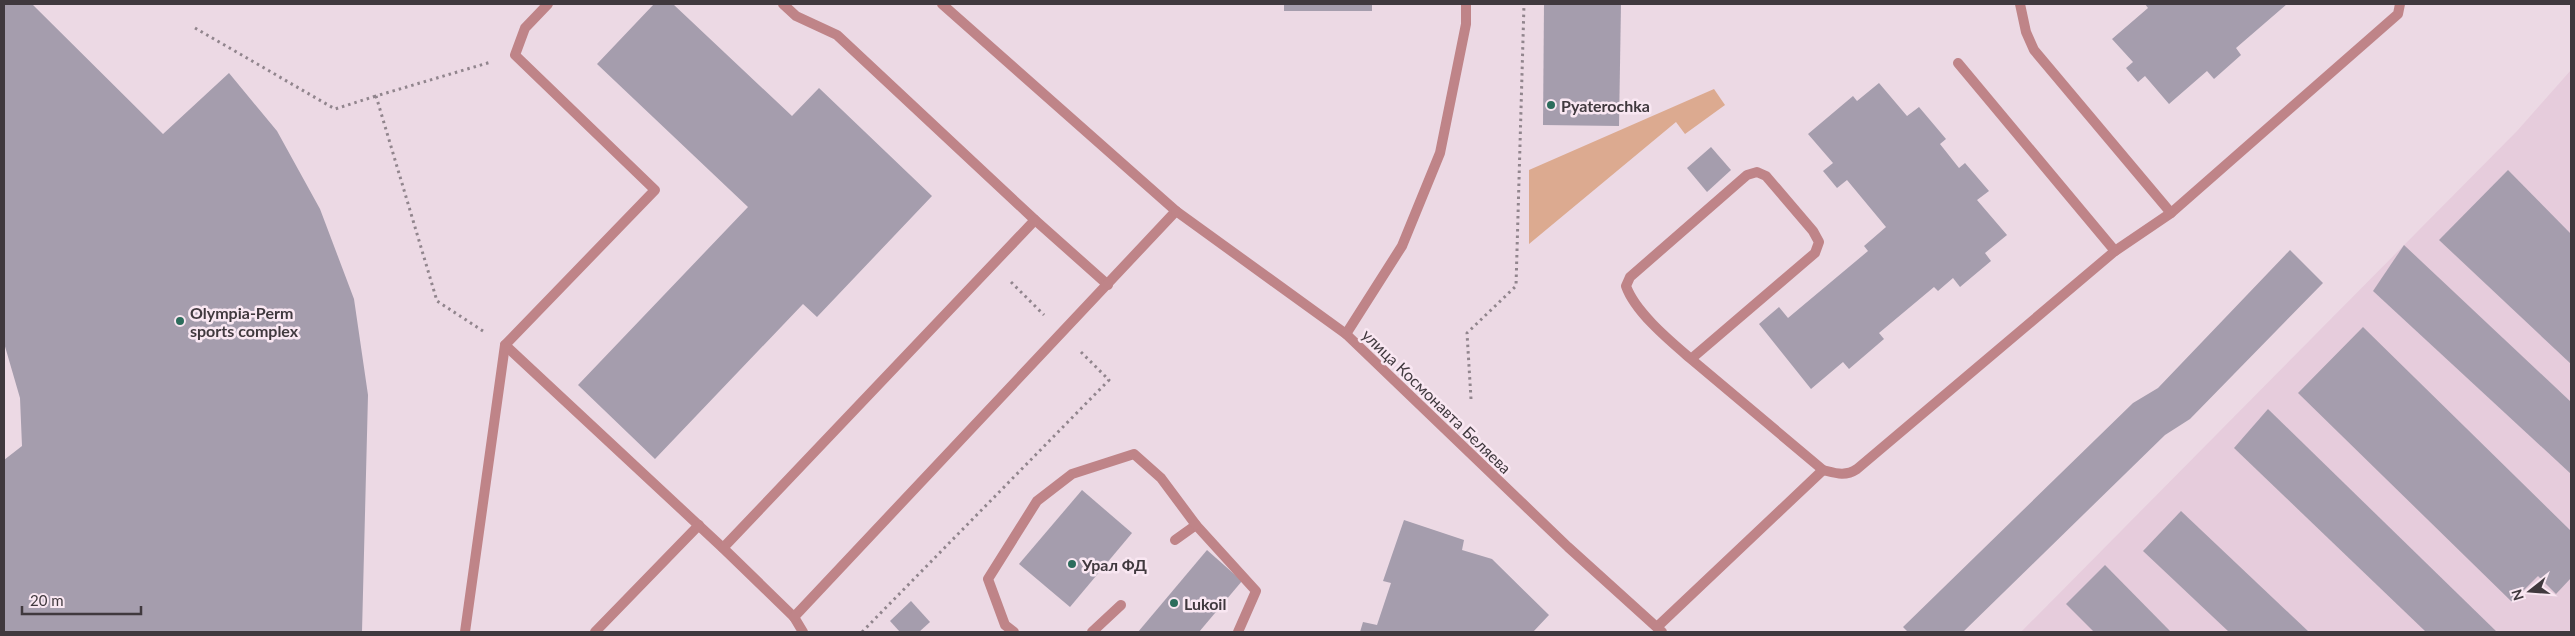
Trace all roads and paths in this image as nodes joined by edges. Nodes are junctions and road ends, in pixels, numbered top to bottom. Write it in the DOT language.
graph roads {
  1 [pos="548,4"];
  2 [pos="784,4"];
  3 [pos="942,4"];
  4 [pos="1466,4"];
  5 [pos="1524,4"];
  6 [pos="2020,4"];
  7 [pos="2400,4"];
  8 [pos="194,28"];
  9 [pos="515,55"];
  10 [pos="1958,63"];
  11 [pos="376,96"];
  12 [pos="1176,211"];
  13 [pos="2171,213"];
  14 [pos="1036,220"];
  15 [pos="2115,252"];
  16 [pos="993,265"];
  17 [pos="1108,285"];
  18 [pos="1062,333"];
  19 [pos="1346,334"];
  20 [pos="505,345"];
  21 [pos="1692,359"];
  22 [pos="1471,399"];
  23 [pos="1823,470"];
  24 [pos="699,525"];
  25 [pos="1196,525"];
  26 [pos="1175,540"];
  27 [pos="723,548"];
  28 [pos="1121,605"];
  29 [pos="794,617"];
  30 [pos="1657,631"];
  31 [pos="465,632"];
  32 [pos="595,632"];
  33 [pos="803,632"];
  34 [pos="862,632"];
  35 [pos="1014,632"];
  36 [pos="1092,632"];
  37 [pos="1238,632"];
  1 -- 9 [label="street"];
  2 -- 14 [label="street"];
  3 -- 12 [label="street, улица Космонавта Беляева"];
  4 -- 19 [label="street"];
  5 -- 22 [label="path"];
  6 -- 13 [label="street"];
  7 -- 13 [label="street"];
  8 -- 11 [label="path"];
  9 -- 11 [label="path"];
  9 -- 20 [label="street"];
  10 -- 15 [label="street"];
  11 -- 20 [label="path"];
  12 -- 17 [label="street"];
  12 -- 19 [label="street, улица Космонавта Беляева"];
  13 -- 15 [label="street"];
  14 -- 16 [label="street"];
  14 -- 17 [label="street"];
  15 -- 23 [label="street"];
  16 -- 18 [label="path"];
  16 -- 27 [label="street"];
  17 -- 18 [label="street"];
  18 -- 29 [label="street"];
  18 -- 34 [label="path"];
  19 -- 30 [label="street, улица Космонавта Беляева"];
  20 -- 24 [label="street"];
  20 -- 31 [label="street"];
  21 -- 21 [label="street"];
  21 -- 23 [label="street"];
  23 -- 30 [label="street"];
  24 -- 27 [label="street"];
  24 -- 32 [label="street"];
  25 -- 26 [label="street"];
  25 -- 35 [label="street"];
  25 -- 37 [label="street"];
  27 -- 29 [label="street"];
  28 -- 36 [label="street"];
  29 -- 33 [label="street"];
}
